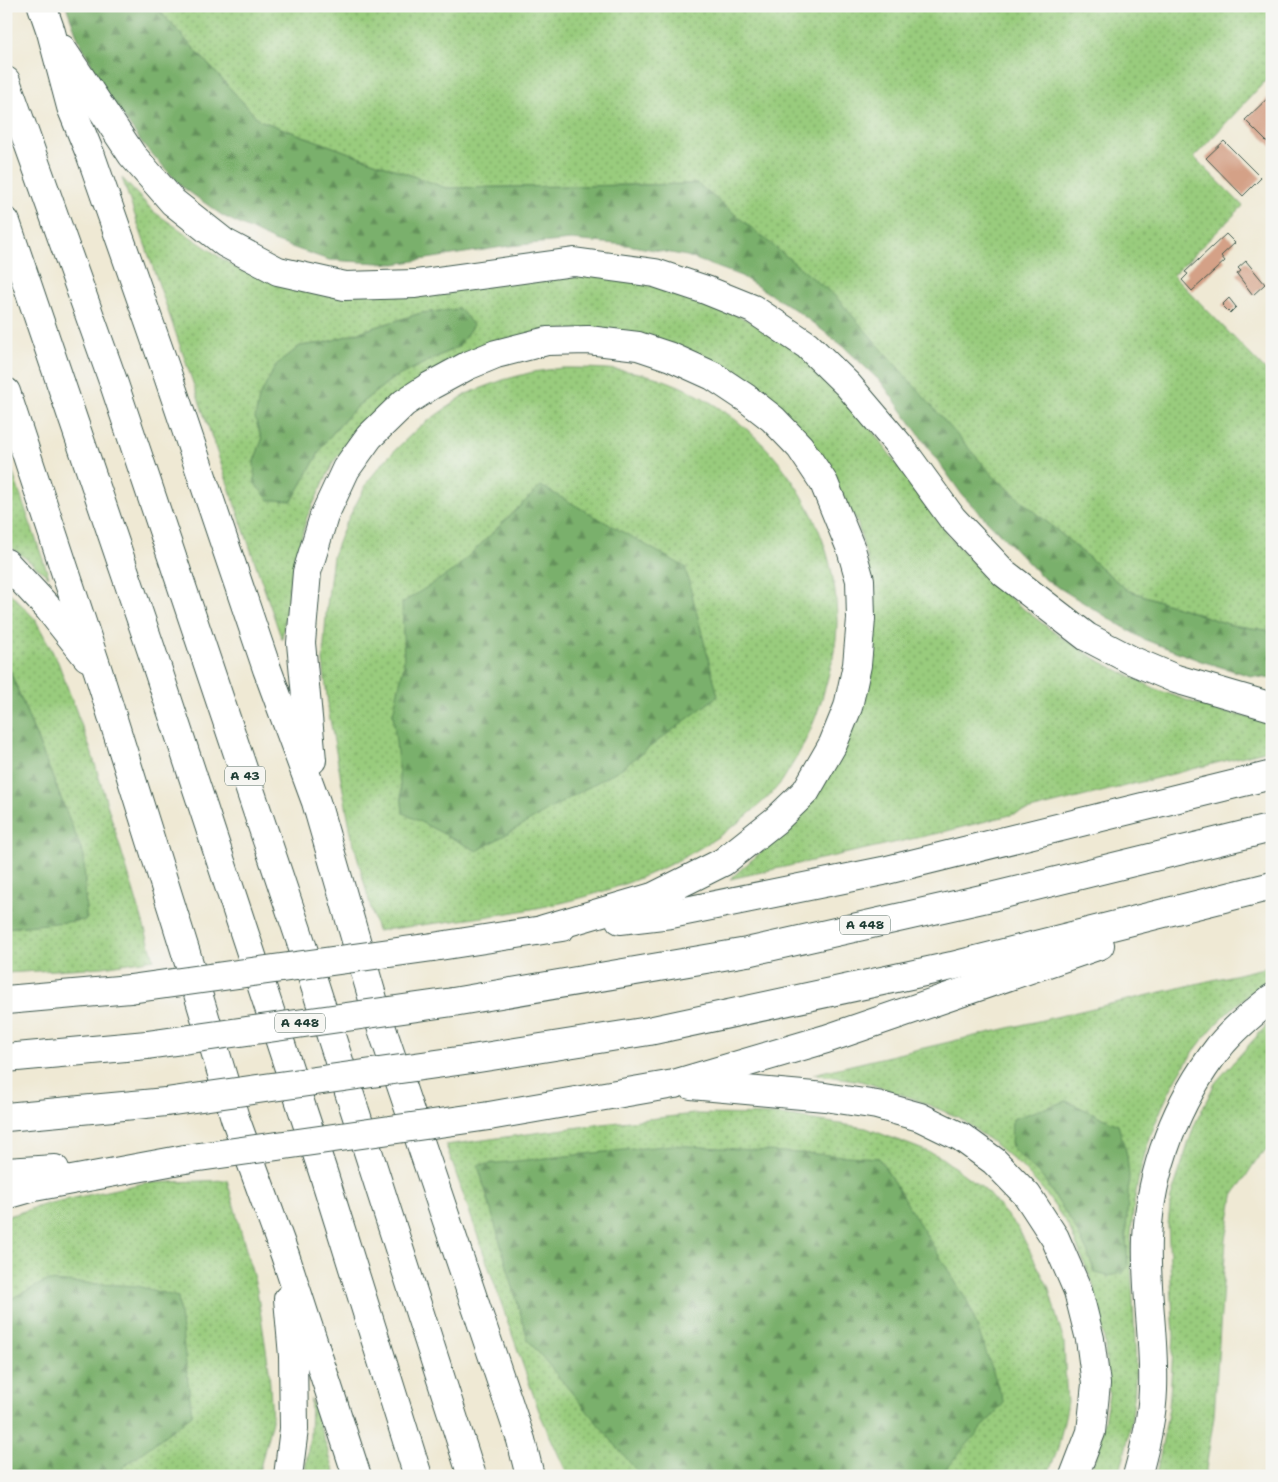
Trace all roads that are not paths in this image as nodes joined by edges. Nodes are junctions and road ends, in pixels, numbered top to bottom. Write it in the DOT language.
graph roads {
  1 [pos="45,16"];
  2 [pos="6,81"];
  3 [pos="6,222"];
  4 [pos="6,392"];
  5 [pos="6,563"];
  6 [pos="98,671"];
  7 [pos="1272,707"];
  8 [pos="1272,775"];
  9 [pos="316,802"];
  10 [pos="1272,828"];
  11 [pos="1272,886"];
  12 [pos="544,929"];
  13 [pos="1272,998"];
  14 [pos="6,1000"];
  15 [pos="6,1058"];
  16 [pos="674,1084"];
  17 [pos="6,1117"];
  18 [pos="185,1159"];
  19 [pos="6,1172"];
  20 [pos="6,1195"];
  21 [pos="285,1255"];
  22 [pos="520,1440"];
  23 [pos="288,1476"];
  24 [pos="357,1476"];
  25 [pos="418,1476"];
  26 [pos="472,1476"];
  27 [pos="530,1476"];
  28 [pos="547,1476"];
  29 [pos="1074,1476"];
  30 [pos="1137,1476"];
  1 -- 7 [label="highway"];
  1 -- 9 [label="highway"];
  2 -- 26 [label="highway, A 43"];
  3 -- 25 [label="highway"];
  4 -- 6 [label="highway"];
  5 -- 6 [label="highway"];
  6 -- 21 [label="highway"];
  8 -- 12 [label="highway"];
  9 -- 12 [label="highway"];
  9 -- 22 [label="highway"];
  10 -- 15 [label="highway, A 448, bridge"];
  11 -- 16 [label="highway"];
  11 -- 17 [label="highway, bridge"];
  12 -- 14 [label="highway, bridge"];
  13 -- 30 [label="highway"];
  16 -- 18 [label="highway, bridge"];
  16 -- 29 [label="highway"];
  18 -- 19 [label="highway"];
  18 -- 20 [label="highway"];
  21 -- 23 [label="highway"];
  21 -- 24 [label="highway"];
  22 -- 27 [label="highway"];
  22 -- 28 [label="highway"];
}
